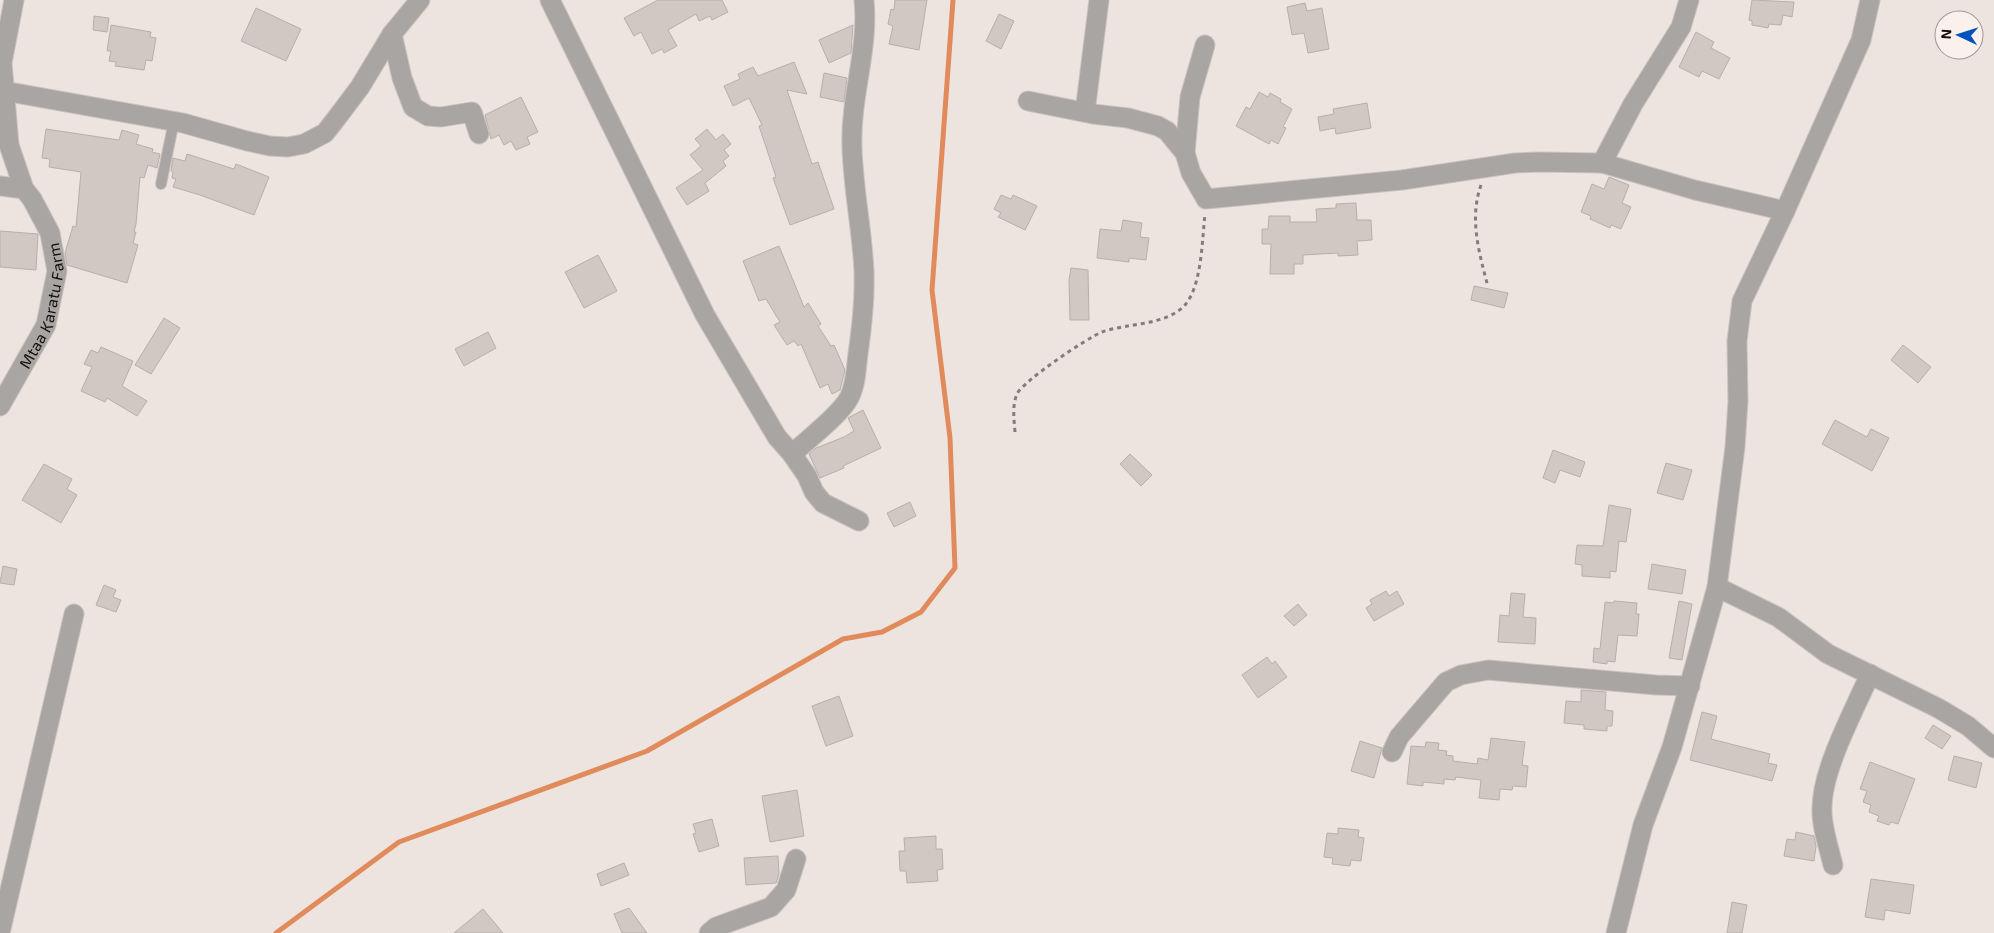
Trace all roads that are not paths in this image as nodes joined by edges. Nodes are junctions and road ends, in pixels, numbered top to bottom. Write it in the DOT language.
graph roads {
  1 [pos="14,0"];
  2 [pos="420,0"];
  3 [pos="550,0"];
  4 [pos="864,0"];
  5 [pos="1099,0"];
  6 [pos="1689,0"];
  7 [pos="1870,0"];
  8 [pos="392,34"];
  9 [pos="1204,45"];
  10 [pos="4,91"];
  11 [pos="1028,101"];
  12 [pos="1085,112"];
  13 [pos="174,121"];
  14 [pos="479,134"];
  15 [pos="1185,153"];
  16 [pos="1602,163"];
  17 [pos="161,184"];
  18 [pos="0,186"];
  19 [pos="24,189"];
  20 [pos="1784,211"];
  21 [pos="0,406"];
  22 [pos="792,454"];
  23 [pos="859,521"];
  24 [pos="1717,587"];
  25 [pos="74,614"];
  26 [pos="1870,674"];
  27 [pos="1690,686"];
  28 [pos="1994,748"];
  29 [pos="1392,752"];
  30 [pos="796,859"];
  31 [pos="1833,865"];
  32 [pos="0,933"];
  33 [pos="710,933"];
  34 [pos="1616,933"];
  1 -- 10 [label="street, Mtaa Karatu Farm"];
  2 -- 8 [label="street"];
  3 -- 22 [label="street"];
  4 -- 22 [label="street"];
  5 -- 12 [label="street"];
  6 -- 16 [label="street"];
  7 -- 20 [label="street"];
  8 -- 13 [label="street"];
  8 -- 14 [label="street"];
  9 -- 15 [label="street"];
  10 -- 13 [label="street"];
  10 -- 19 [label="street, Mtaa Karatu Farm"];
  11 -- 12 [label="street"];
  12 -- 15 [label="street"];
  13 -- 17 [label="lane"];
  15 -- 16 [label="street"];
  16 -- 20 [label="street"];
  18 -- 19 [label="street"];
  19 -- 21 [label="street, Mtaa Karatu Farm"];
  20 -- 24 [label="street"];
  22 -- 23 [label="street"];
  24 -- 26 [label="street"];
  24 -- 27 [label="street"];
  25 -- 32 [label="street"];
  26 -- 28 [label="street"];
  26 -- 31 [label="street"];
  27 -- 29 [label="street"];
  27 -- 34 [label="street"];
  30 -- 33 [label="street"];
}
